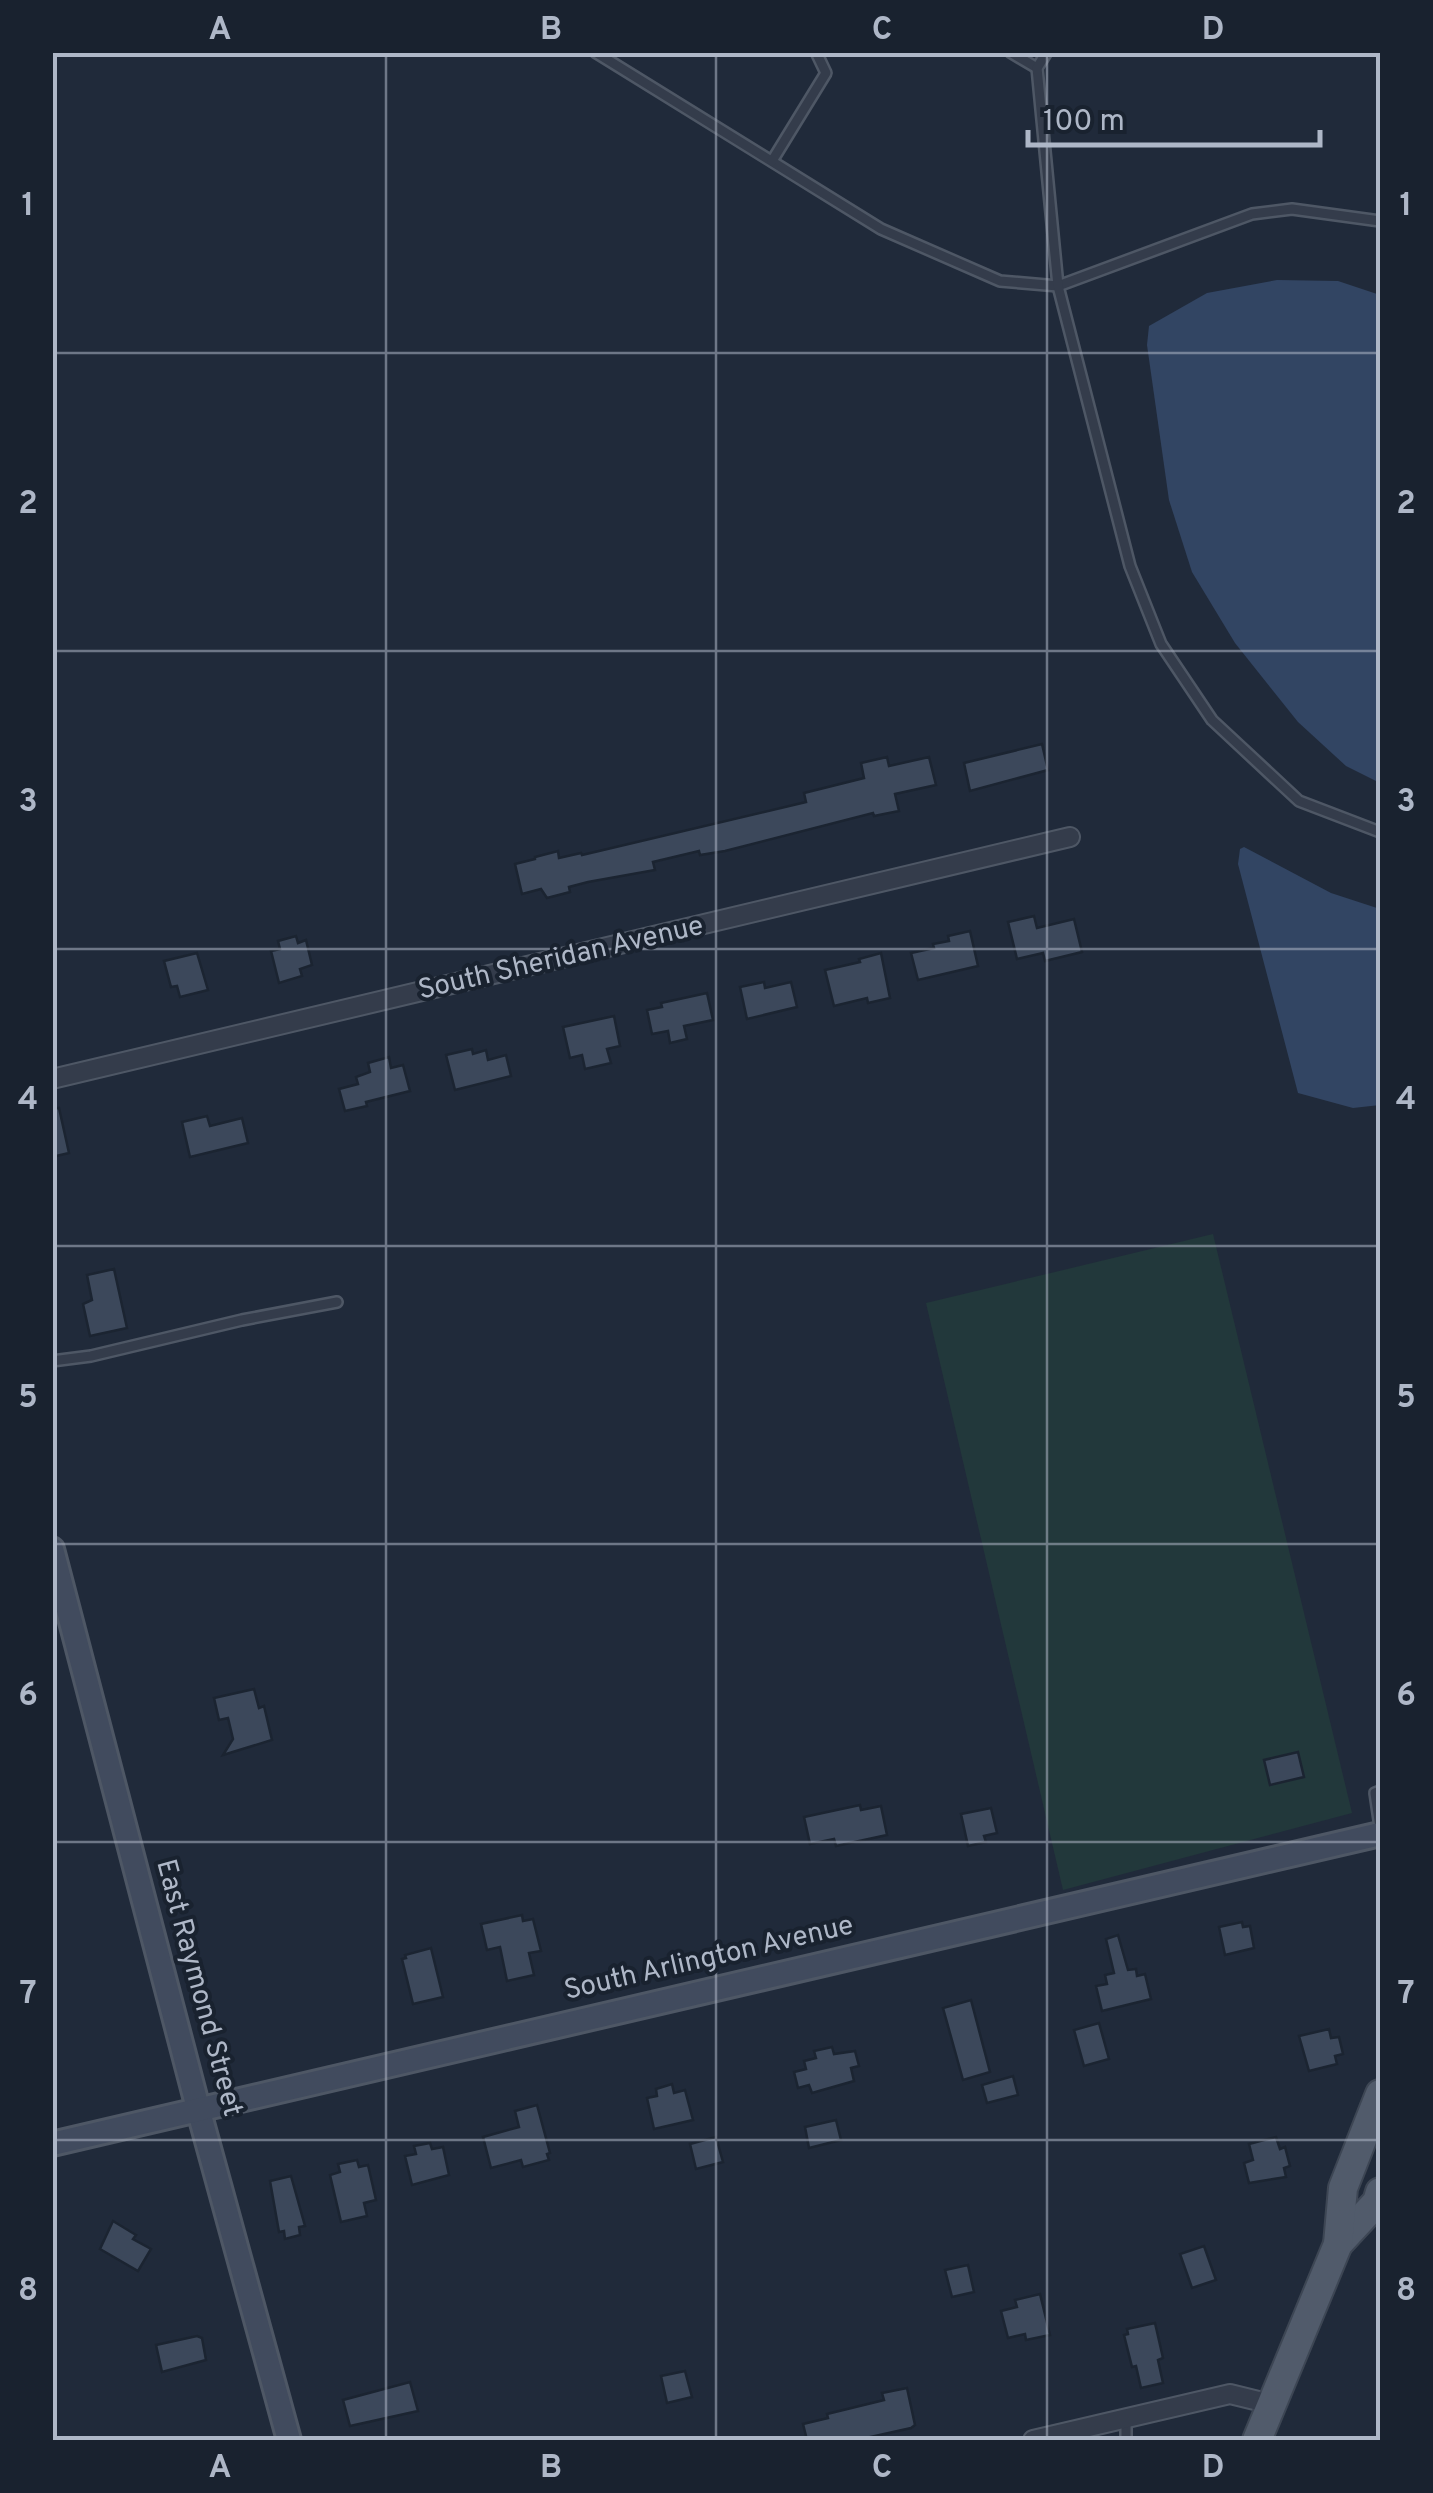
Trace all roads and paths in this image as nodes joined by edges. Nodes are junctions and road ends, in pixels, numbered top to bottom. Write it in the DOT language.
graph roads {
  1 [pos="595,52"];
  2 [pos="816,52"];
  3 [pos="1010,52"];
  4 [pos="1048,52"];
  5 [pos="1037,68"];
  6 [pos="772,162"];
  7 [pos="1380,221"];
  8 [pos="1058,286"];
  9 [pos="1380,832"];
  10 [pos="1070,837"];
  11 [pos="52,1079"];
  12 [pos="337,1302"];
  13 [pos="52,1361"];
  14 [pos="52,1548"];
  15 [pos="1380,1791"];
  16 [pos="1380,1830"];
  17 [pos="1380,2094"];
  18 [pos="198,2108"];
  19 [pos="52,2144"];
  20 [pos="1380,2192"];
  21 [pos="1338,2244"];
  22 [pos="1271,2404"];
  23 [pos="1126,2419"];
  24 [pos="289,2440"];
  25 [pos="1038,2440"];
  26 [pos="1126,2440"];
  27 [pos="1257,2440"];
  1 -- 6 [label="lane"];
  2 -- 6 [label="lane"];
  3 -- 5 [label="lane"];
  4 -- 5 [label="lane"];
  5 -- 8 [label="lane"];
  6 -- 8 [label="lane"];
  7 -- 8 [label="lane"];
  8 -- 9 [label="lane"];
  10 -- 11 [label="street, South Sheridan Avenue"];
  12 -- 13 [label="lane"];
  14 -- 18 [label="main road, East Raymond Street"];
  15 -- 16 [label="lane"];
  16 -- 18 [label="main road, South Arlington Avenue"];
  17 -- 21 [label="main road"];
  18 -- 19 [label="main road, South Arlington Avenue"];
  18 -- 24 [label="main road, East Raymond Street"];
  20 -- 21 [label="main road"];
  21 -- 22 [label="main road"];
  22 -- 23 [label="street"];
  22 -- 27 [label="main road"];
  23 -- 25 [label="street"];
  23 -- 26 [label="lane"];
}
